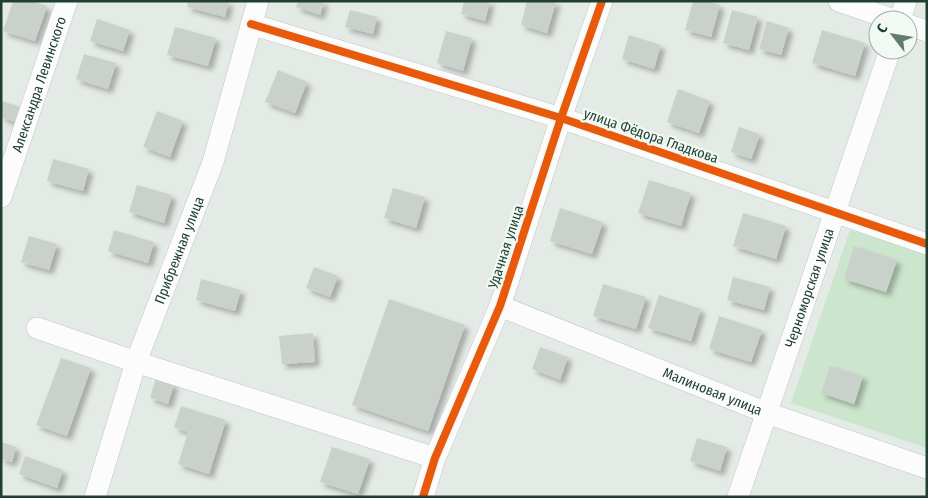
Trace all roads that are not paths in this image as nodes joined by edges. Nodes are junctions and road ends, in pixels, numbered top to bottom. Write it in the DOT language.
graph roads {
  1 [pos="67,1"];
  2 [pos="258,1"];
  3 [pos="602,1"];
  4 [pos="839,1"];
  5 [pos="868,11"];
  6 [pos="251,24"];
  7 [pos="887,60"];
  8 [pos="561,118"];
  9 [pos="1,197"];
  10 [pos="835,213"];
  11 [pos="927,244"];
  12 [pos="500,306"];
  13 [pos="37,328"];
  14 [pos="136,362"];
  15 [pos="767,413"];
  16 [pos="435,458"];
  17 [pos="927,468"];
  18 [pos="95,497"];
  19 [pos="423,497"];
  20 [pos="738,497"];
  1 -- 9 [label="street, Александра Левинского"];
  2 -- 6 [label="street, Прибрежная улица"];
  3 -- 8 [label="street, Удачная улица"];
  4 -- 5 [label="street"];
  6 -- 8 [label="street, улица Фёдора Гладкова"];
  6 -- 14 [label="street, Прибрежная улица"];
  7 -- 10 [label="street, Черноморская улица"];
  8 -- 10 [label="street, улица Фёдора Гладкова"];
  8 -- 12 [label="street, Удачная улица"];
  10 -- 11 [label="street, улица Фёдора Гладкова"];
  10 -- 15 [label="street, Черноморская улица"];
  12 -- 15 [label="street, Малиновая улица"];
  12 -- 16 [label="street, Удачная улица"];
  13 -- 14 [label="street"];
  14 -- 16 [label="street"];
  14 -- 18 [label="street, Прибрежная улица"];
  15 -- 17 [label="street, Малиновая улица"];
  15 -- 20 [label="street, Черноморская улица"];
  16 -- 19 [label="street, Удачная улица"];
}
